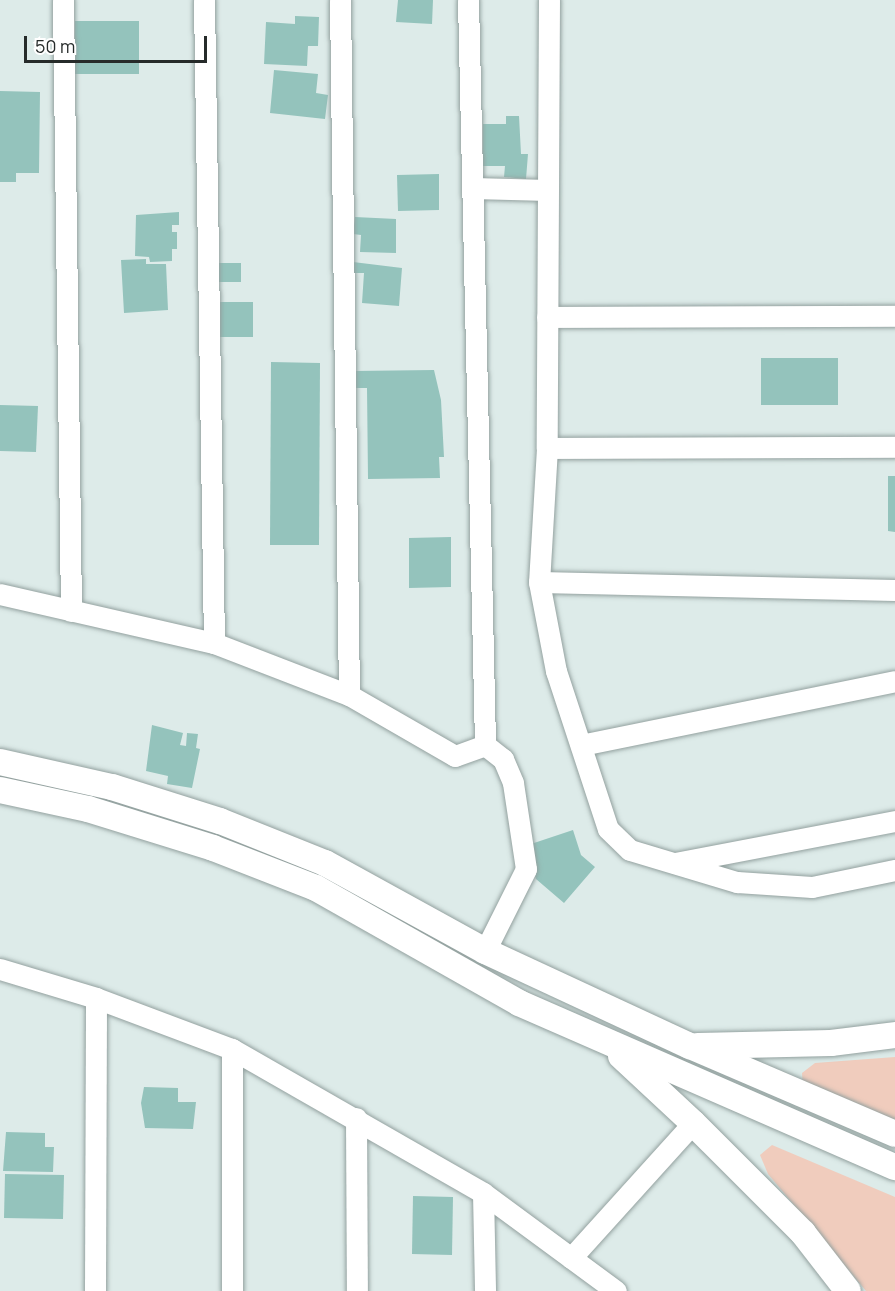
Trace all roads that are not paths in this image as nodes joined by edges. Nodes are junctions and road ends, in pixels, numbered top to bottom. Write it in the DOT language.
graph roads {
  1 [pos="63,0"];
  2 [pos="204,0"];
  3 [pos="339,0"];
  4 [pos="468,0"];
  5 [pos="549,0"];
  6 [pos="474,188"];
  7 [pos="547,190"];
  8 [pos="895,316"];
  9 [pos="547,317"];
  10 [pos="895,447"];
  11 [pos="547,448"];
  12 [pos="539,582"];
  13 [pos="895,590"];
  14 [pos="0,594"];
  15 [pos="70,610"];
  16 [pos="214,643"];
  17 [pos="895,681"];
  18 [pos="349,695"];
  19 [pos="485,745"];
  20 [pos="581,745"];
  21 [pos="0,762"];
  22 [pos="0,790"];
  23 [pos="895,821"];
  24 [pos="669,864"];
  25 [pos="895,870"];
  26 [pos="485,951"];
  27 [pos="0,969"];
  28 [pos="96,998"];
  29 [pos="895,1035"];
  30 [pos="605,1042"];
  31 [pos="690,1046"];
  32 [pos="232,1049"];
  33 [pos="356,1118"];
  34 [pos="693,1123"];
  35 [pos="895,1134"];
  36 [pos="895,1167"];
  37 [pos="483,1193"];
  38 [pos="571,1257"];
  39 [pos="95,1291"];
  40 [pos="232,1291"];
  41 [pos="357,1291"];
  42 [pos="486,1291"];
  43 [pos="616,1291"];
  44 [pos="848,1291"];
  1 -- 15 [label="street"];
  2 -- 16 [label="street"];
  3 -- 18 [label="street"];
  4 -- 6 [label="street"];
  5 -- 7 [label="street"];
  6 -- 7 [label="street"];
  6 -- 19 [label="street"];
  7 -- 9 [label="street"];
  8 -- 9 [label="street"];
  9 -- 11 [label="street"];
  10 -- 11 [label="street"];
  11 -- 12 [label="street"];
  12 -- 13 [label="street"];
  12 -- 20 [label="street"];
  14 -- 15 [label="street"];
  15 -- 16 [label="street"];
  16 -- 18 [label="street"];
  17 -- 20 [label="street"];
  18 -- 19 [label="street"];
  19 -- 26 [label="street"];
  20 -- 24 [label="street"];
  21 -- 26 [label="street"];
  22 -- 30 [label="street"];
  23 -- 24 [label="street"];
  24 -- 25 [label="street"];
  26 -- 31 [label="street"];
  27 -- 28 [label="street"];
  28 -- 32 [label="street"];
  28 -- 39 [label="street"];
  29 -- 31 [label="street"];
  30 -- 34 [label="street"];
  30 -- 36 [label="street"];
  31 -- 35 [label="street"];
  32 -- 33 [label="street"];
  32 -- 40 [label="street"];
  33 -- 37 [label="street"];
  33 -- 41 [label="street"];
  34 -- 38 [label="street"];
  34 -- 44 [label="street"];
  37 -- 38 [label="street"];
  37 -- 42 [label="street"];
  38 -- 43 [label="street"];
}
